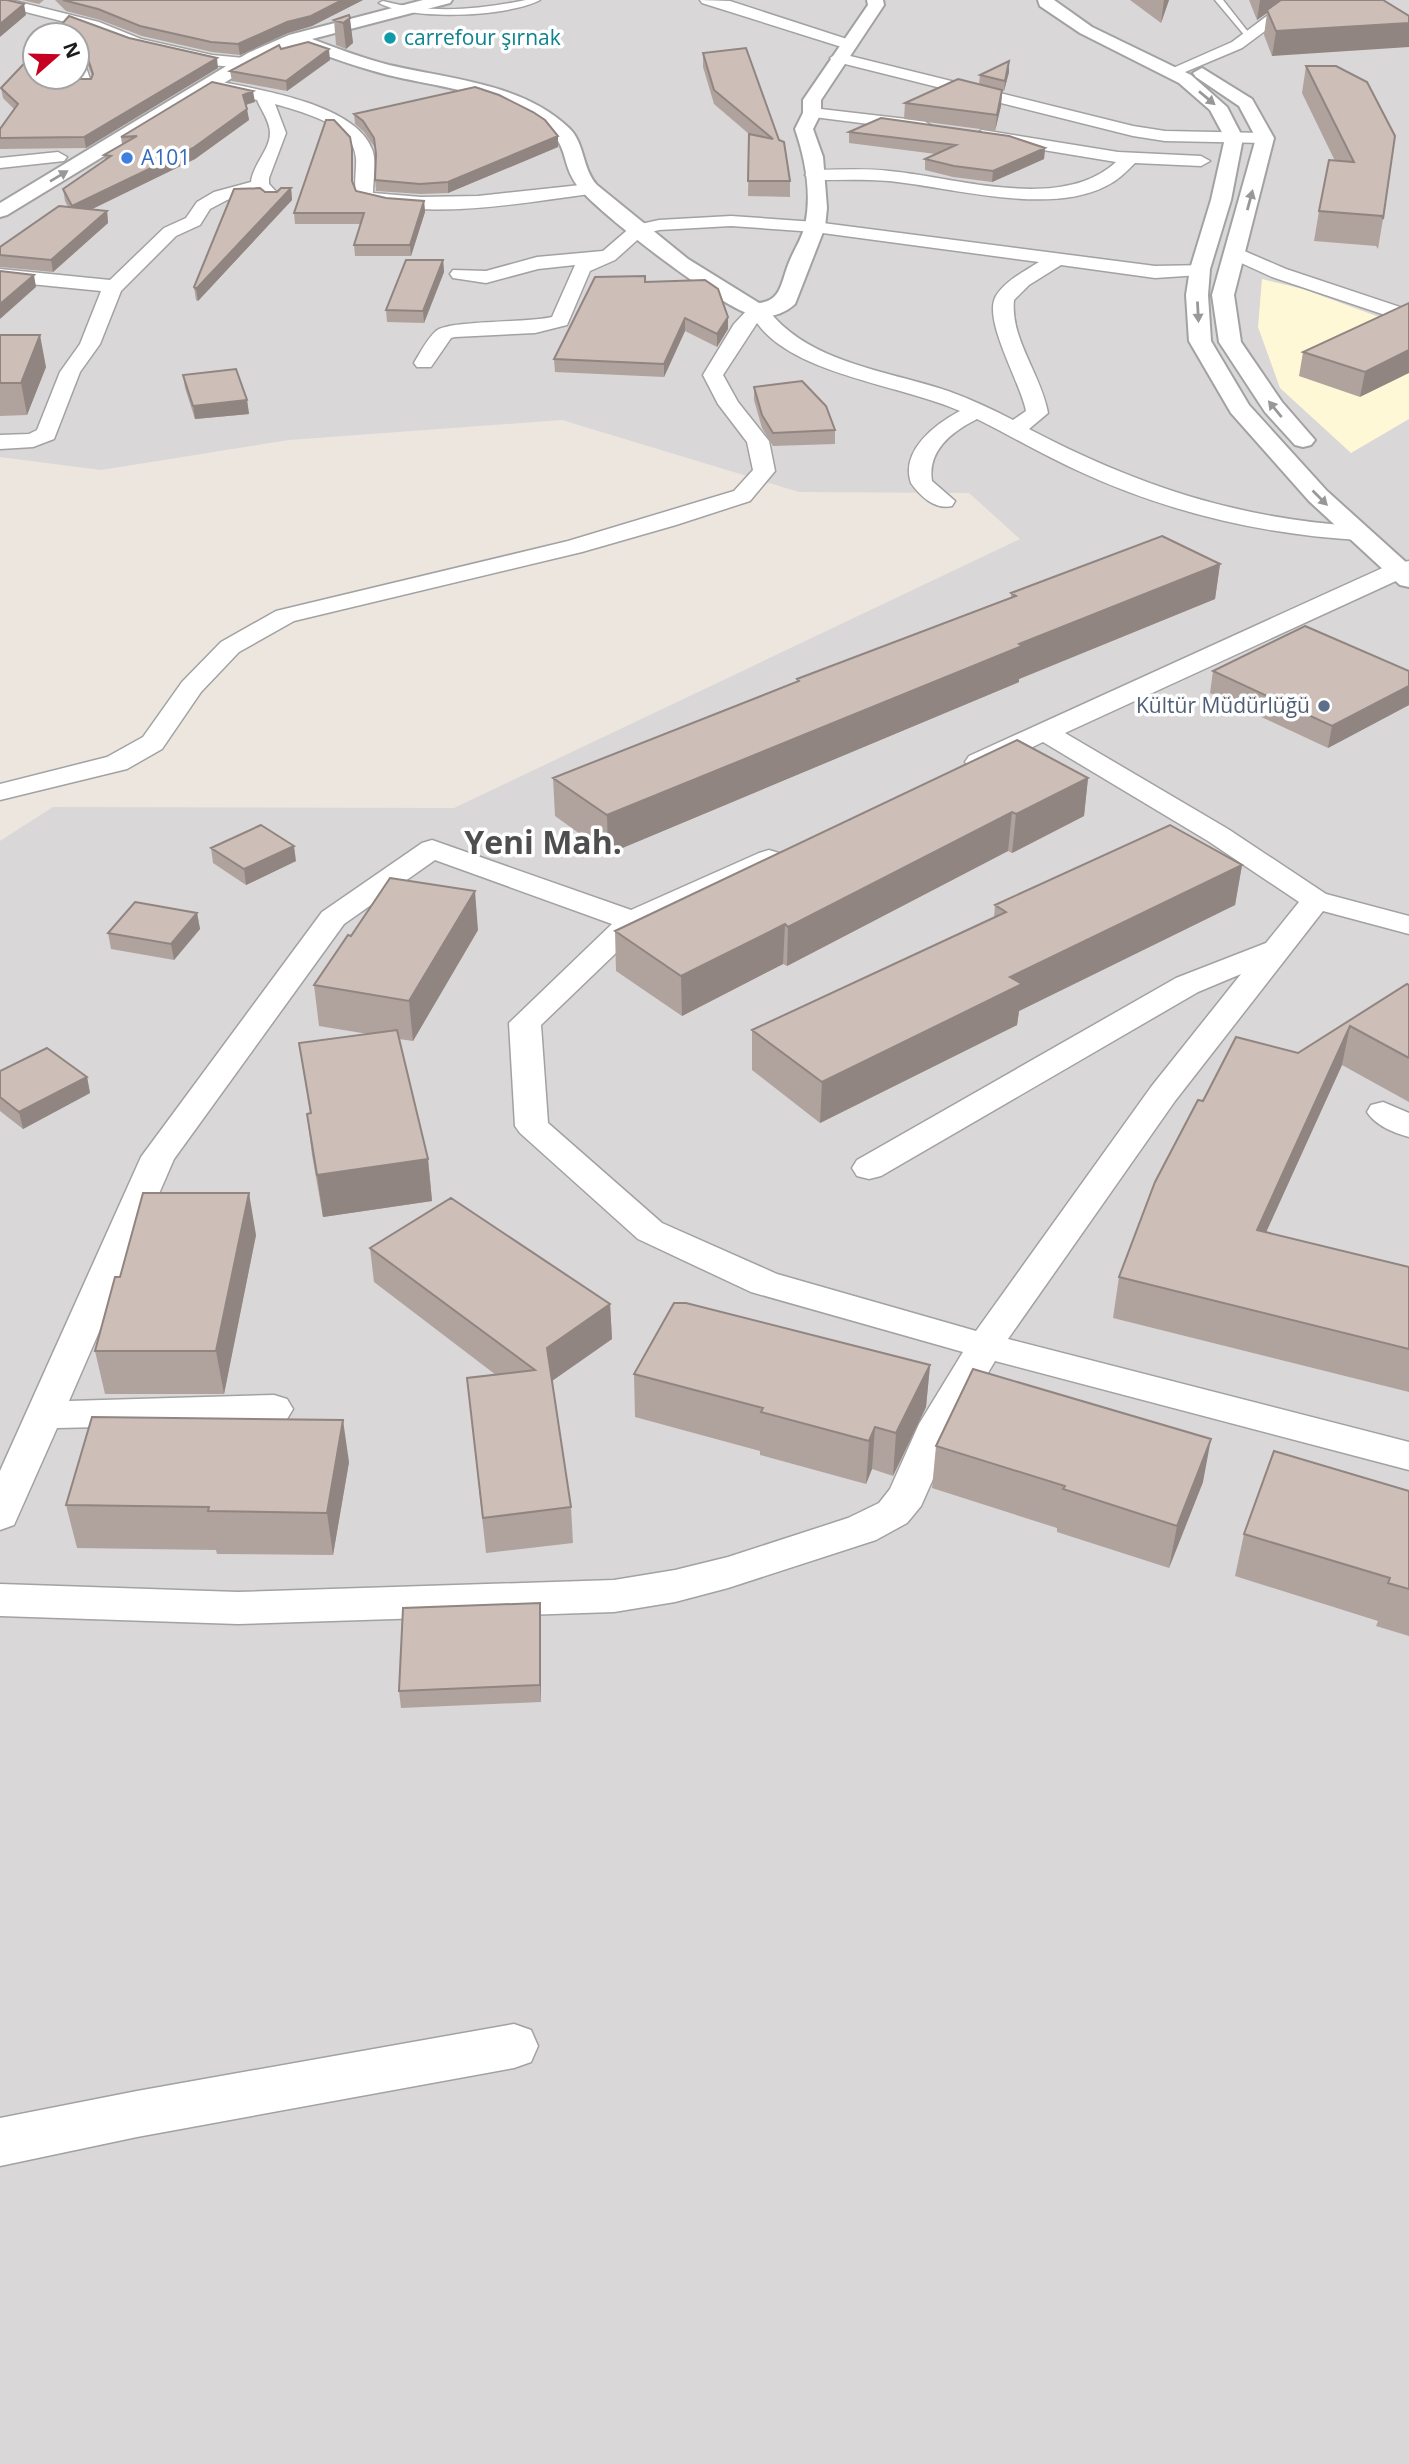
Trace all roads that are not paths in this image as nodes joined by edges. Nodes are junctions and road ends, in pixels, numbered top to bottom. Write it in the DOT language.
graph roads {
  1 [pos="37,0"];
  2 [pos="444,0"];
  3 [pos="536,0"];
  4 [pos="707,0"];
  5 [pos="875,0"];
  6 [pos="1046,0"];
  7 [pos="1076,0"];
  8 [pos="1219,0"];
  9 [pos="1317,0"];
  10 [pos="395,4"];
  11 [pos="7,6"];
  12 [pos="79,21"];
  13 [pos="91,25"];
  14 [pos="1250,35"];
  15 [pos="295,39"];
  16 [pos="843,51"];
  17 [pos="212,60"];
  18 [pos="244,64"];
  19 [pos="1180,69"];
  20 [pos="190,74"];
  21 [pos="212,85"];
  22 [pos="264,96"];
  23 [pos="146,102"];
  24 [pos="812,113"];
  25 [pos="1234,138"];
  26 [pos="1265,138"];
  27 [pos="58,158"];
  28 [pos="1130,158"];
  29 [pos="1229,162"];
  30 [pos="0,163"];
  31 [pos="814,175"];
  32 [pos="590,189"];
  33 [pos="0,193"];
  34 [pos="0,211"];
  35 [pos="815,227"];
  36 [pos="638,230"];
  37 [pos="1235,253"];
  38 [pos="608,256"];
  39 [pos="1058,259"];
  40 [pos="1200,269"];
  41 [pos="460,274"];
  42 [pos="0,275"];
  43 [pos="112,289"];
  44 [pos="758,310"];
  45 [pos="1409,317"];
  46 [pos="424,363"];
  47 [pos="976,411"];
  48 [pos="1011,427"];
  49 [pos="0,442"];
  50 [pos="1314,453"];
  51 [pos="944,500"];
  52 [pos="1358,533"];
  53 [pos="1405,572"];
  54 [pos="1045,732"];
  55 [pos="958,772"];
  56 [pos="0,792"];
  57 [pos="795,847"];
  58 [pos="1316,900"];
  59 [pos="632,921"];
  60 [pos="1409,925"];
  61 [pos="1278,949"];
  62 [pos="869,1168"];
  63 [pos="986,1346"];
  64 [pos="274,1409"];
  65 [pos="46,1415"];
  66 [pos="1409,1456"];
  67 [pos="0,1516"];
  68 [pos="0,1600"];
  69 [pos="514,2046"];
  70 [pos="0,2142"];
  1 -- 11 [label="street"];
  2 -- 10 [label="street"];
  3 -- 10 [label="lane"];
  4 -- 16 [label="street"];
  5 -- 16 [label="street"];
  6 -- 19 [label="street"];
  7 -- 19 [label="street"];
  8 -- 14 [label="lane"];
  9 -- 14 [label="street"];
  10 -- 15 [label="street"];
  10 -- 17 [label="street"];
  11 -- 12 [label="street"];
  13 -- 17 [label="street"];
  14 -- 19 [label="street"];
  15 -- 18 [label="street"];
  15 -- 32 [label="street"];
  16 -- 24 [label="street"];
  16 -- 25 [label="street"];
  17 -- 18 [label="street"];
  17 -- 20 [label="street"];
  18 -- 21 [label="street"];
  19 -- 25 [label="street, one-way"];
  19 -- 26 [label="street"];
  21 -- 22 [label="street"];
  34 -- 21 [label="street, one-way"];
  22 -- 32 [label="street"];
  22 -- 43 [label="street"];
  23 -- 27 [label="street"];
  24 -- 28 [label="street"];
  24 -- 31 [label="street"];
  25 -- 26 [label="street"];
  25 -- 29 [label="street"];
  37 -- 26 [label="street, one-way"];
  27 -- 30 [label="street"];
  27 -- 33 [label="street"];
  28 -- 29 [label="street"];
  28 -- 31 [label="street"];
  29 -- 40 [label="street"];
  31 -- 35 [label="street"];
  32 -- 36 [label="street"];
  35 -- 36 [label="street"];
  35 -- 39 [label="street"];
  35 -- 44 [label="street"];
  36 -- 38 [label="street"];
  36 -- 44 [label="street"];
  37 -- 45 [label="street"];
  50 -- 37 [label="street, one-way"];
  38 -- 41 [label="street"];
  38 -- 46 [label="street"];
  39 -- 40 [label="street"];
  39 -- 48 [label="street"];
  40 -- 52 [label="street, one-way"];
  42 -- 43 [label="street"];
  43 -- 49 [label="street"];
  44 -- 47 [label="street"];
  44 -- 56 [label="street"];
  47 -- 48 [label="street"];
  47 -- 51 [label="street"];
  48 -- 52 [label="street"];
  52 -- 53 [label="street"];
  53 -- 54 [label="street"];
  54 -- 55 [label="street"];
  54 -- 58 [label="street"];
  57 -- 59 [label="street"];
  58 -- 60 [label="street"];
  58 -- 61 [label="street"];
  59 -- 63 [label="street"];
  59 -- 65 [label="street"];
  61 -- 62 [label="street"];
  61 -- 63 [label="street"];
  63 -- 66 [label="street"];
  63 -- 68 [label="street"];
  64 -- 65 [label="street"];
  65 -- 67 [label="street"];
  69 -- 70 [label="street"];
}
